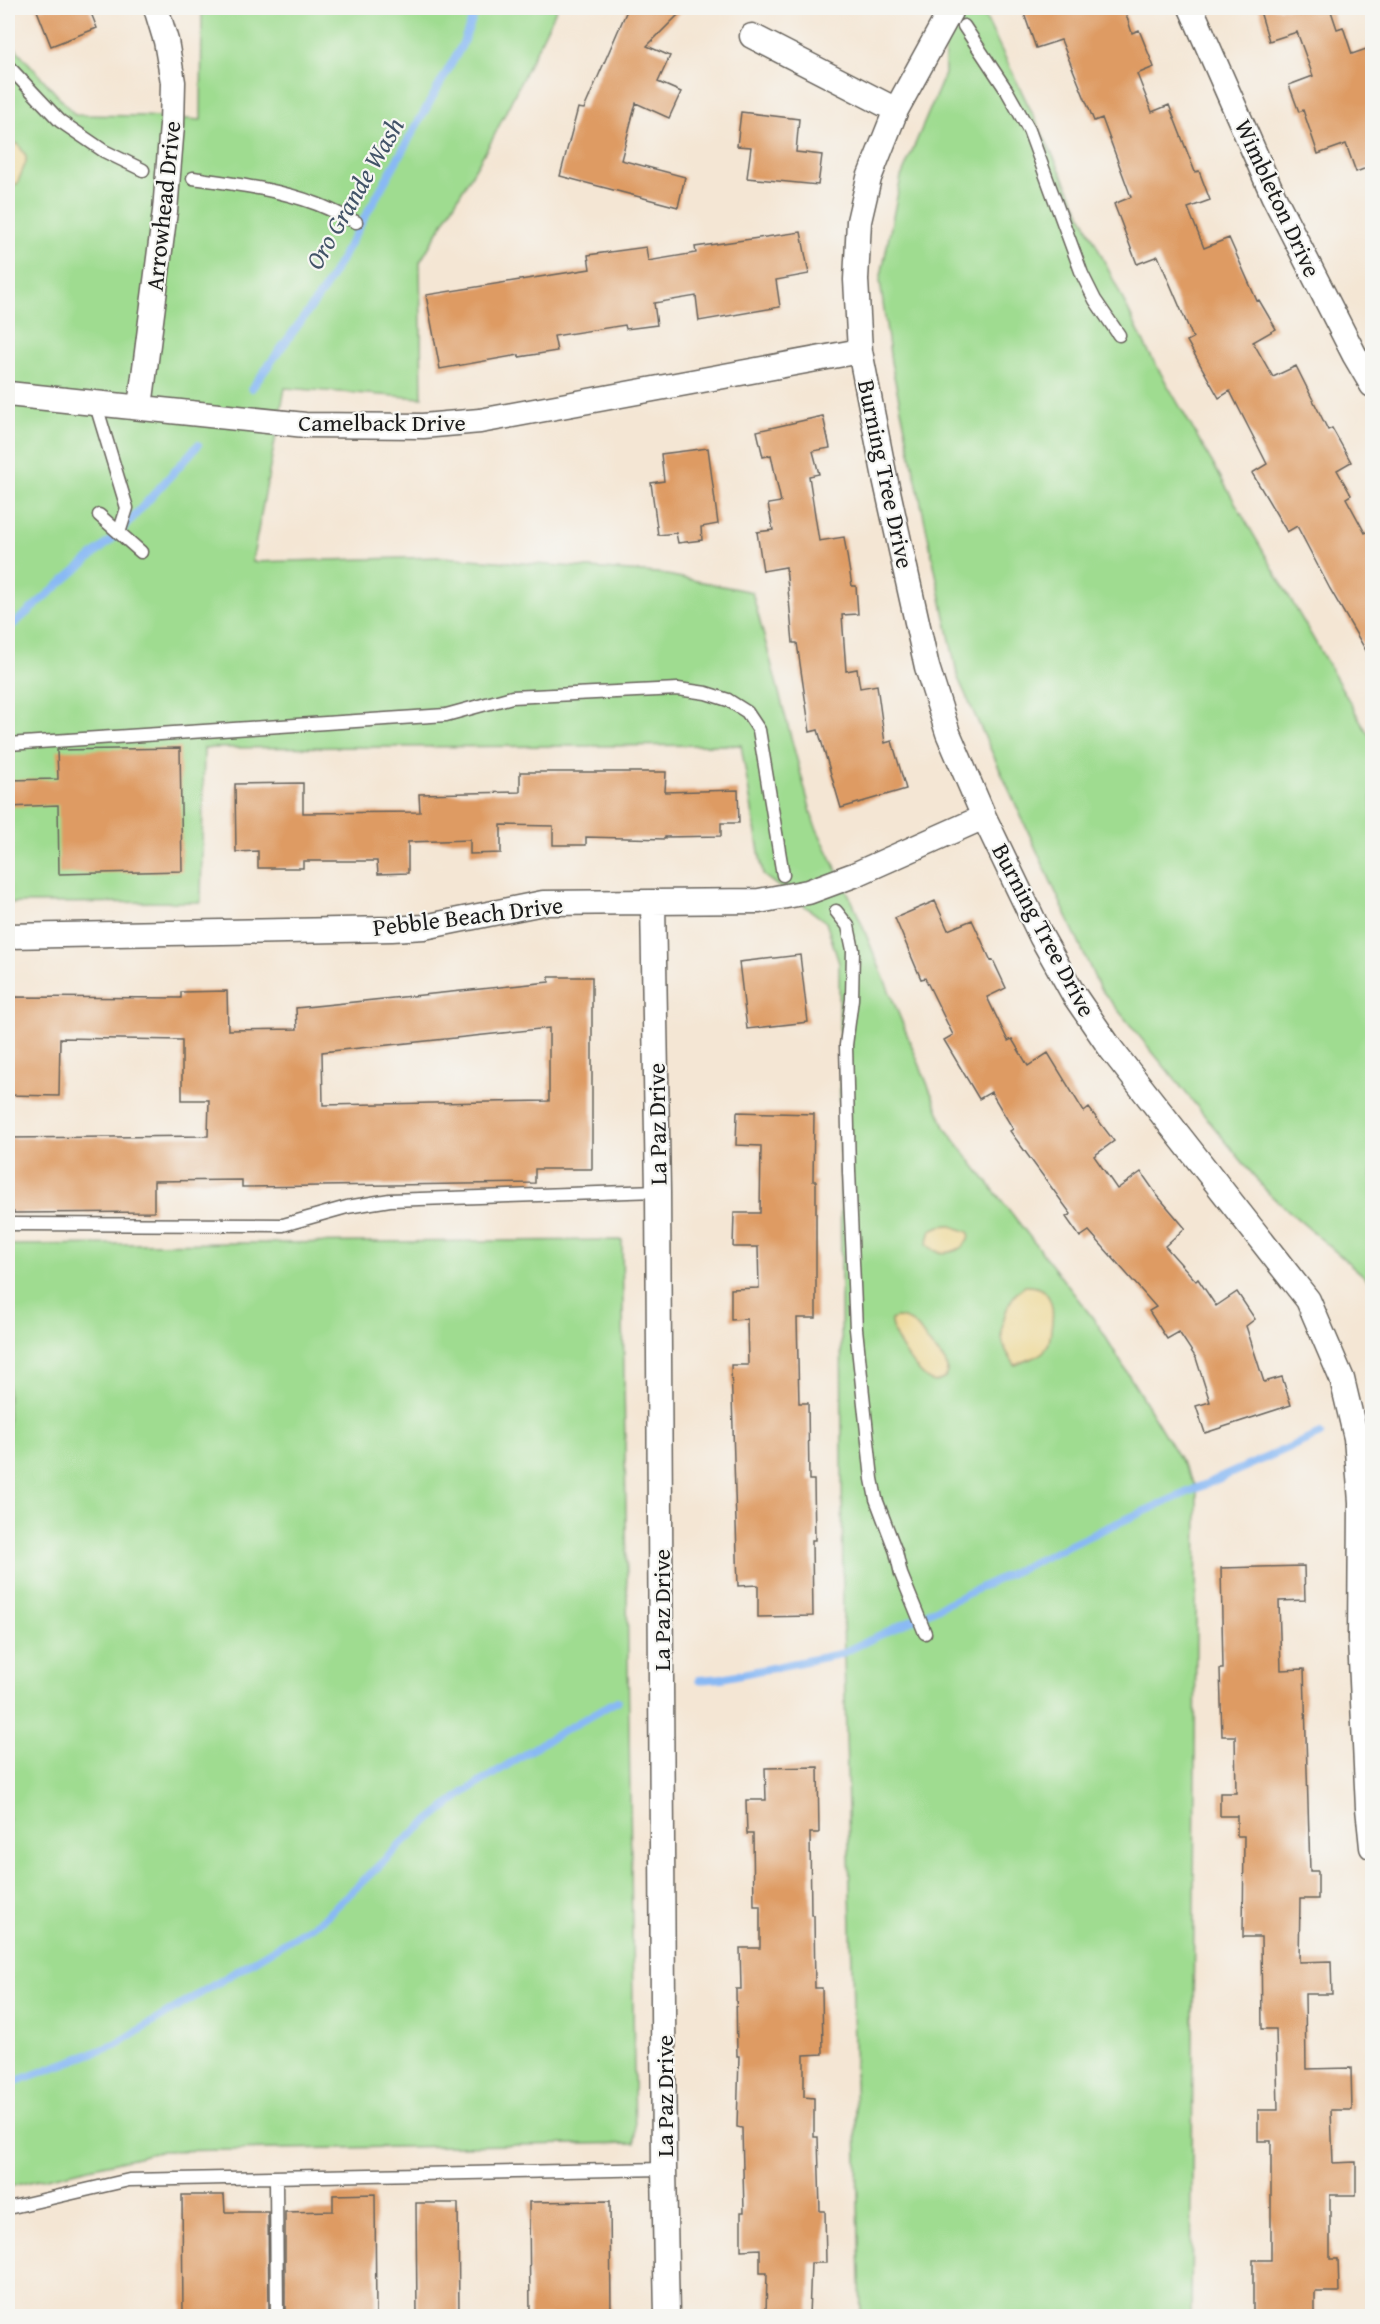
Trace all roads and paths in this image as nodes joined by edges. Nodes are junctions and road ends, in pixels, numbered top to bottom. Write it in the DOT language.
graph roads {
  1 [pos="156,8"];
  2 [pos="1191,8"];
  3 [pos="958,16"];
  4 [pos="752,36"];
  5 [pos="8,66"];
  6 [pos="896,110"];
  7 [pos="143,170"];
  8 [pos="193,178"];
  9 [pos="356,222"];
  10 [pos="1119,335"];
  11 [pos="860,351"];
  12 [pos="1372,385"];
  13 [pos="8,394"];
  14 [pos="95,402"];
  15 [pos="140,406"];
  16 [pos="99,516"];
  17 [pos="119,533"];
  18 [pos="141,552"];
  19 [pos="8,744"];
  20 [pos="984,817"];
  21 [pos="783,875"];
  22 [pos="653,903"];
  23 [pos="836,911"];
  24 [pos="8,936"];
  25 [pos="658,1191"];
  26 [pos="8,1224"];
  27 [pos="925,1633"];
  28 [pos="1366,1639"];
  29 [pos="1372,1847"];
  30 [pos="664,2169"];
  31 [pos="276,2178"];
  32 [pos="8,2208"];
  33 [pos="277,2316"];
  34 [pos="667,2316"];
  1 -- 15 [label="street, Arrowhead Drive"];
  2 -- 12 [label="street, Wimbleton Drive"];
  3 -- 6 [label="street, Burning Tree Drive"];
  3 -- 10 [label="lane"];
  4 -- 6 [label="street"];
  5 -- 7 [label="lane"];
  6 -- 11 [label="street, Burning Tree Drive"];
  8 -- 9 [label="lane"];
  11 -- 15 [label="street, Camelback Drive"];
  11 -- 20 [label="street, Burning Tree Drive"];
  13 -- 14 [label="street, Camelback Drive"];
  14 -- 15 [label="street, Camelback Drive"];
  14 -- 17 [label="lane"];
  16 -- 17 [label="lane"];
  17 -- 18 [label="lane"];
  19 -- 21 [label="lane"];
  20 -- 22 [label="street, Pebble Beach Drive"];
  20 -- 28 [label="street, Burning Tree Drive"];
  22 -- 24 [label="street, Pebble Beach Drive"];
  22 -- 25 [label="street, La Paz Drive"];
  23 -- 27 [label="lane"];
  25 -- 26 [label="lane"];
  25 -- 30 [label="street, La Paz Drive"];
  28 -- 29 [label="street, Burning Tree Drive"];
  30 -- 31 [label="lane"];
  30 -- 34 [label="street, La Paz Drive"];
  31 -- 32 [label="lane"];
  31 -- 33 [label="lane"];
}
